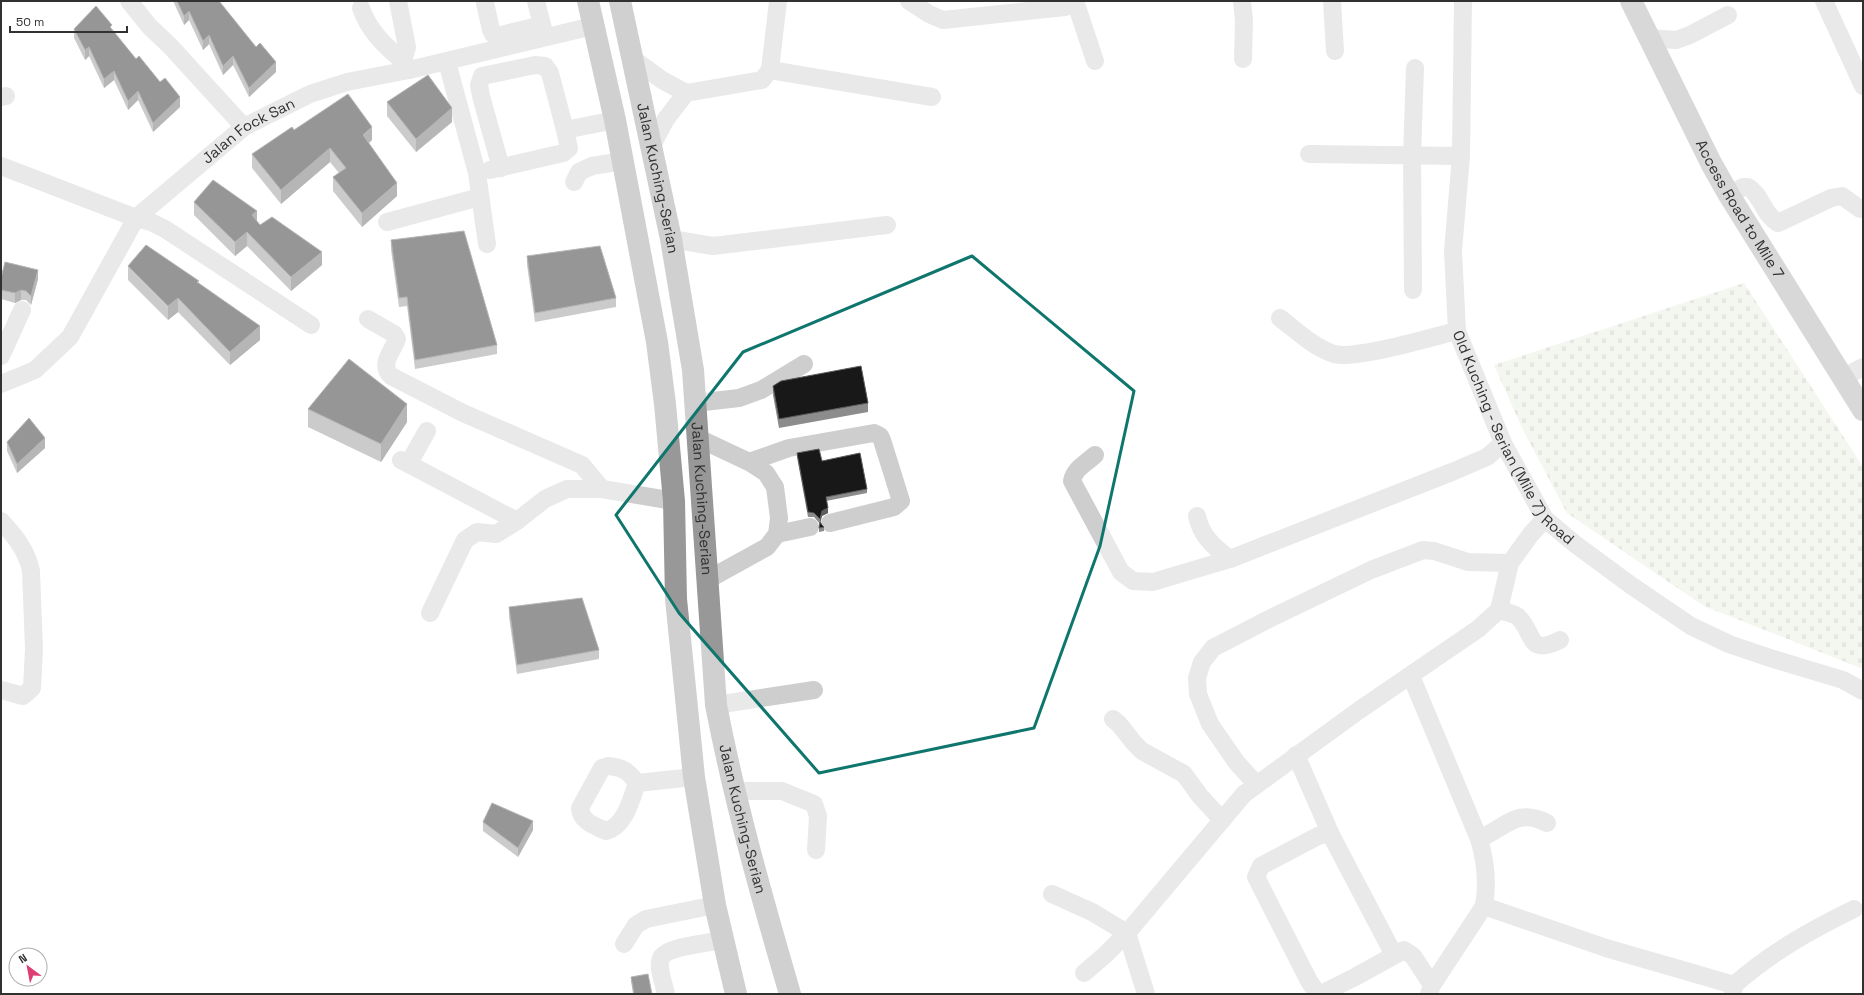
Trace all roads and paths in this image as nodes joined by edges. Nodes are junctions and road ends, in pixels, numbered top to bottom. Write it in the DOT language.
graph roads {
  1 [pos="129,1"];
  2 [pos="398,1"];
  3 [pos="536,1"];
  4 [pos="588,1"];
  5 [pos="620,1"];
  6 [pos="778,1"];
  7 [pos="908,1"];
  8 [pos="1075,1"];
  9 [pos="1242,1"];
  10 [pos="1332,1"];
  11 [pos="1463,1"];
  12 [pos="1631,1"];
  13 [pos="1824,1"];
  14 [pos="485,3"];
  15 [pos="361,8"];
  16 [pos="1728,15"];
  17 [pos="593,26"];
  18 [pos="543,31"];
  19 [pos="1648,38"];
  20 [pos="1335,51"];
  21 [pos="632,58"];
  22 [pos="1243,59"];
  23 [pos="1095,61"];
  24 [pos="447,62"];
  25 [pos="406,66"];
  26 [pos="1415,68"];
  27 [pos="770,70"];
  28 [pos="1863,86"];
  29 [pos="686,93"];
  30 [pos="932,98"];
  31 [pos="615,120"];
  32 [pos="244,127"];
  33 [pos="565,130"];
  34 [pos="651,147"];
  35 [pos="1309,154"];
  36 [pos="1412,156"];
  37 [pos="1462,156"];
  38 [pos="623,161"];
  39 [pos="1,166"];
  40 [pos="501,168"];
  41 [pos="477,174"];
  42 [pos="574,182"];
  43 [pos="1728,195"];
  44 [pos="480,197"];
  45 [pos="1860,209"];
  46 [pos="136,218"];
  47 [pos="387,222"];
  48 [pos="887,225"];
  49 [pos="671,239"];
  50 [pos="487,244"];
  51 [pos="1413,290"];
  52 [pos="22,310"];
  53 [pos="1280,318"];
  54 [pos="368,319"];
  55 [pos="311,325"];
  56 [pos="1457,331"];
  57 [pos="1,356"];
  58 [pos="804,364"];
  59 [pos="1863,367"];
  60 [pos="1844,377"];
  61 [pos="1,384"];
  62 [pos="696,403"];
  63 [pos="1863,410"];
  64 [pos="427,431"];
  65 [pos="698,438"];
  66 [pos="1503,444"];
  67 [pos="1095,455"];
  68 [pos="749,462"];
  69 [pos="602,489"];
  70 [pos="674,501"];
  71 [pos="1197,516"];
  72 [pos="1545,519"];
  73 [pos="1,521"];
  74 [pos="517,521"];
  75 [pos="830,523"];
  76 [pos="810,527"];
  77 [pos="777,534"];
  78 [pos="1230,559"];
  79 [pos="1510,563"];
  80 [pos="709,579"];
  81 [pos="1499,610"];
  82 [pos="430,613"];
  83 [pos="1560,640"];
  84 [pos="1411,676"];
  85 [pos="1,690"];
  86 [pos="814,690"];
  87 [pos="1863,692"];
  88 [pos="716,705"];
  89 [pos="1114,719"];
  90 [pos="1296,755"];
  91 [pos="694,777"];
  92 [pos="637,784"];
  93 [pos="1256,784"];
  94 [pos="734,791"];
  95 [pos="1222,820"];
  96 [pos="1547,823"];
  97 [pos="1332,838"];
  98 [pos="1479,839"];
  99 [pos="816,850"];
  100 [pos="1052,894"];
  101 [pos="715,905"];
  102 [pos="1484,906"];
  103 [pos="1854,909"];
  104 [pos="1127,933"];
  105 [pos="722,940"];
  106 [pos="624,944"];
  107 [pos="1394,955"];
  108 [pos="1084,973"];
  109 [pos="1733,989"];
  110 [pos="1430,990"];
  111 [pos="666,994"];
  112 [pos="736,994"];
  113 [pos="790,994"];
  114 [pos="1146,994"];
  1 -- 32 [label="street"];
  2 -- 25 [label="street"];
  3 -- 18 [label="street"];
  4 -- 17 [label="highway, Jalan Kuching-Serian"];
  5 -- 21 [label="highway, Jalan Kuching-Serian"];
  6 -- 27 [label="street"];
  7 -- 8 [label="street"];
  8 -- 23 [label="street"];
  9 -- 22 [label="street"];
  10 -- 20 [label="street"];
  11 -- 37 [label="street, Old Kuching - Serian (Mile 7) Road"];
  12 -- 19 [label="main road, Access Road to Mile 7"];
  13 -- 28 [label="street"];
  14 -- 18 [label="street"];
  15 -- 25 [label="street"];
  16 -- 19 [label="street"];
  17 -- 18 [label="street, Jalan Fock San"];
  17 -- 31 [label="highway, Jalan Kuching-Serian"];
  18 -- 24 [label="street, Jalan Fock San"];
  19 -- 43 [label="main road, Access Road to Mile 7"];
  21 -- 29 [label="street"];
  21 -- 34 [label="highway, Jalan Kuching-Serian"];
  24 -- 25 [label="street, Jalan Fock San"];
  24 -- 41 [label="street"];
  25 -- 32 [label="street, Jalan Fock San"];
  26 -- 36 [label="street"];
  27 -- 29 [label="street"];
  27 -- 30 [label="street"];
  29 -- 34 [label="street"];
  31 -- 33 [label="street"];
  31 -- 38 [label="highway, Jalan Kuching-Serian"];
  32 -- 46 [label="street, Jalan Fock San"];
  33 -- 40 [label="street"];
  33 -- 40 [label="street"];
  34 -- 49 [label="highway, Jalan Kuching-Serian"];
  35 -- 36 [label="street"];
  36 -- 37 [label="street"];
  36 -- 51 [label="street"];
  37 -- 56 [label="street, Old Kuching - Serian (Mile 7) Road"];
  38 -- 42 [label="street"];
  38 -- 70 [label="highway, Jalan Kuching-Serian"];
  39 -- 46 [label="street"];
  40 -- 41 [label="street"];
  41 -- 44 [label="street"];
  43 -- 45 [label="street"];
  43 -- 60 [label="main road, Access Road to Mile 7"];
  44 -- 47 [label="street"];
  44 -- 50 [label="street"];
  46 -- 55 [label="street"];
  46 -- 61 [label="street, Jalan Fock San"];
  48 -- 49 [label="street"];
  49 -- 62 [label="highway, Jalan Kuching-Serian"];
  52 -- 57 [label="street"];
  53 -- 56 [label="street"];
  54 -- 69 [label="street"];
  56 -- 66 [label="street, Old Kuching - Serian (Mile 7) Road"];
  58 -- 62 [label="street"];
  59 -- 60 [label="street"];
  60 -- 63 [label="main road, Access Road to Mile 7"];
  62 -- 65 [label="highway, Jalan Kuching-Serian"];
  64 -- 74 [label="street"];
  65 -- 68 [label="street"];
  65 -- 80 [label="highway, Jalan Kuching-Serian"];
  66 -- 72 [label="street, Old Kuching - Serian (Mile 7) Road"];
  66 -- 78 [label="street"];
  67 -- 78 [label="street"];
  68 -- 75 [label="street"];
  68 -- 77 [label="street"];
  69 -- 70 [label="street"];
  69 -- 74 [label="street"];
  70 -- 91 [label="highway, Jalan Kuching-Serian"];
  71 -- 78 [label="street"];
  72 -- 79 [label="street"];
  72 -- 87 [label="street, Old Kuching - Serian (Mile 7) Road"];
  73 -- 85 [label="street"];
  74 -- 82 [label="street"];
  76 -- 77 [label="street"];
  77 -- 80 [label="street"];
  79 -- 81 [label="street"];
  79 -- 93 [label="street"];
  80 -- 88 [label="highway, Jalan Kuching-Serian"];
  81 -- 83 [label="street"];
  81 -- 84 [label="street"];
  84 -- 90 [label="street"];
  84 -- 98 [label="street"];
  86 -- 88 [label="street"];
  88 -- 94 [label="highway, Jalan Kuching-Serian"];
  89 -- 95 [label="street"];
  90 -- 93 [label="street"];
  90 -- 97 [label="street"];
  91 -- 92 [label="street"];
  91 -- 101 [label="highway, Jalan Kuching-Serian"];
  93 -- 95 [label="street"];
  94 -- 99 [label="street"];
  94 -- 113 [label="highway, Jalan Kuching-Serian"];
  95 -- 104 [label="street"];
  96 -- 98 [label="street"];
  97 -- 107 [label="street"];
  97 -- 107 [label="street"];
  98 -- 102 [label="street"];
  100 -- 104 [label="street"];
  101 -- 105 [label="highway, Jalan Kuching-Serian"];
  101 -- 106 [label="street"];
  102 -- 109 [label="street"];
  102 -- 110 [label="street"];
  103 -- 109 [label="street"];
  104 -- 108 [label="street"];
  104 -- 114 [label="street"];
  105 -- 111 [label="street"];
  105 -- 112 [label="highway, Jalan Kuching-Serian"];
  107 -- 110 [label="street"];
}
